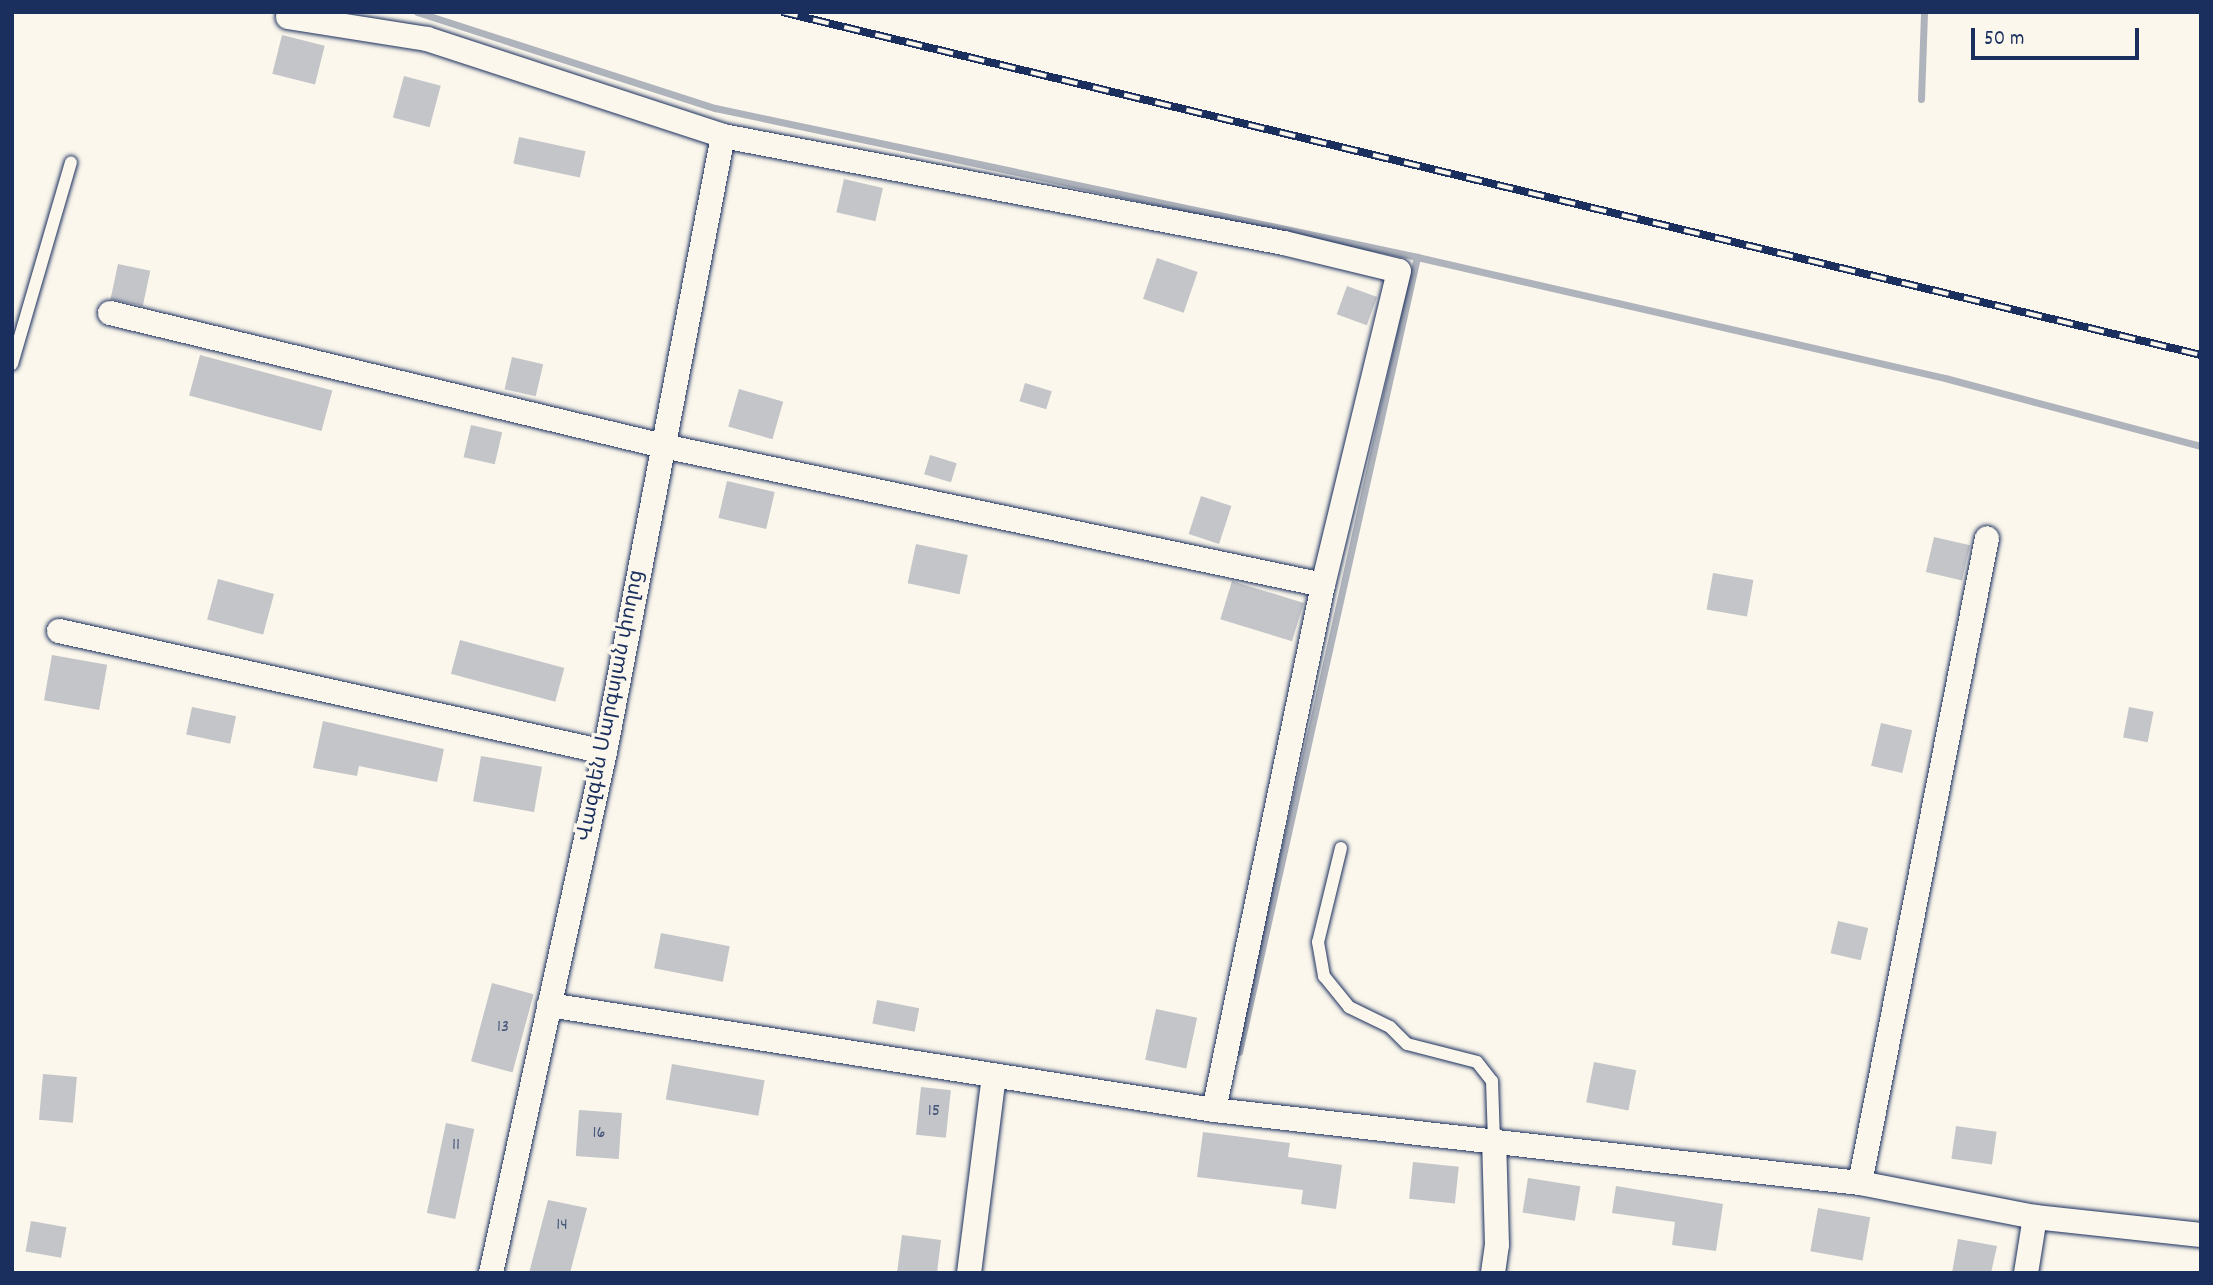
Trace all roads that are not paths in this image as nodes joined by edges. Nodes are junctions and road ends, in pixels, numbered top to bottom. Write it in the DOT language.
graph roads {
  1 [pos="288,17"];
  2 [pos="723,136"];
  3 [pos="71,162"];
  4 [pos="110,313"];
  5 [pos="12,364"];
  6 [pos="663,446"];
  7 [pos="1987,538"];
  8 [pos="1323,585"];
  9 [pos="59,631"];
  10 [pos="605,752"];
  11 [pos="1341,848"];
  12 [pos="549,1005"];
  13 [pos="994,1076"];
  14 [pos="1214,1110"];
  15 [pos="1494,1140"];
  16 [pos="1860,1183"];
  17 [pos="2035,1217"];
  18 [pos="2201,1235"];
  19 [pos="491,1273"];
  20 [pos="969,1273"];
  21 [pos="1493,1273"];
  22 [pos="2026,1273"];
  1 -- 2 [label="street"];
  2 -- 6 [label="street, Վազգեն Սարգսյան փողոց"];
  2 -- 8 [label="street"];
  3 -- 5 [label="lane"];
  4 -- 6 [label="street"];
  6 -- 8 [label="street"];
  6 -- 10 [label="street, Վազգեն Սարգսյան փողոց"];
  7 -- 16 [label="street"];
  8 -- 14 [label="street"];
  9 -- 10 [label="street"];
  10 -- 12 [label="street, Վազգեն Սարգսյան փողոց"];
  11 -- 15 [label="lane"];
  12 -- 13 [label="street"];
  12 -- 19 [label="street, Վազգեն Սարգսյան փողոց"];
  13 -- 14 [label="street"];
  13 -- 20 [label="street"];
  14 -- 15 [label="street"];
  15 -- 16 [label="street"];
  15 -- 21 [label="street"];
  16 -- 17 [label="street"];
  17 -- 18 [label="street"];
  17 -- 22 [label="street"];
}
